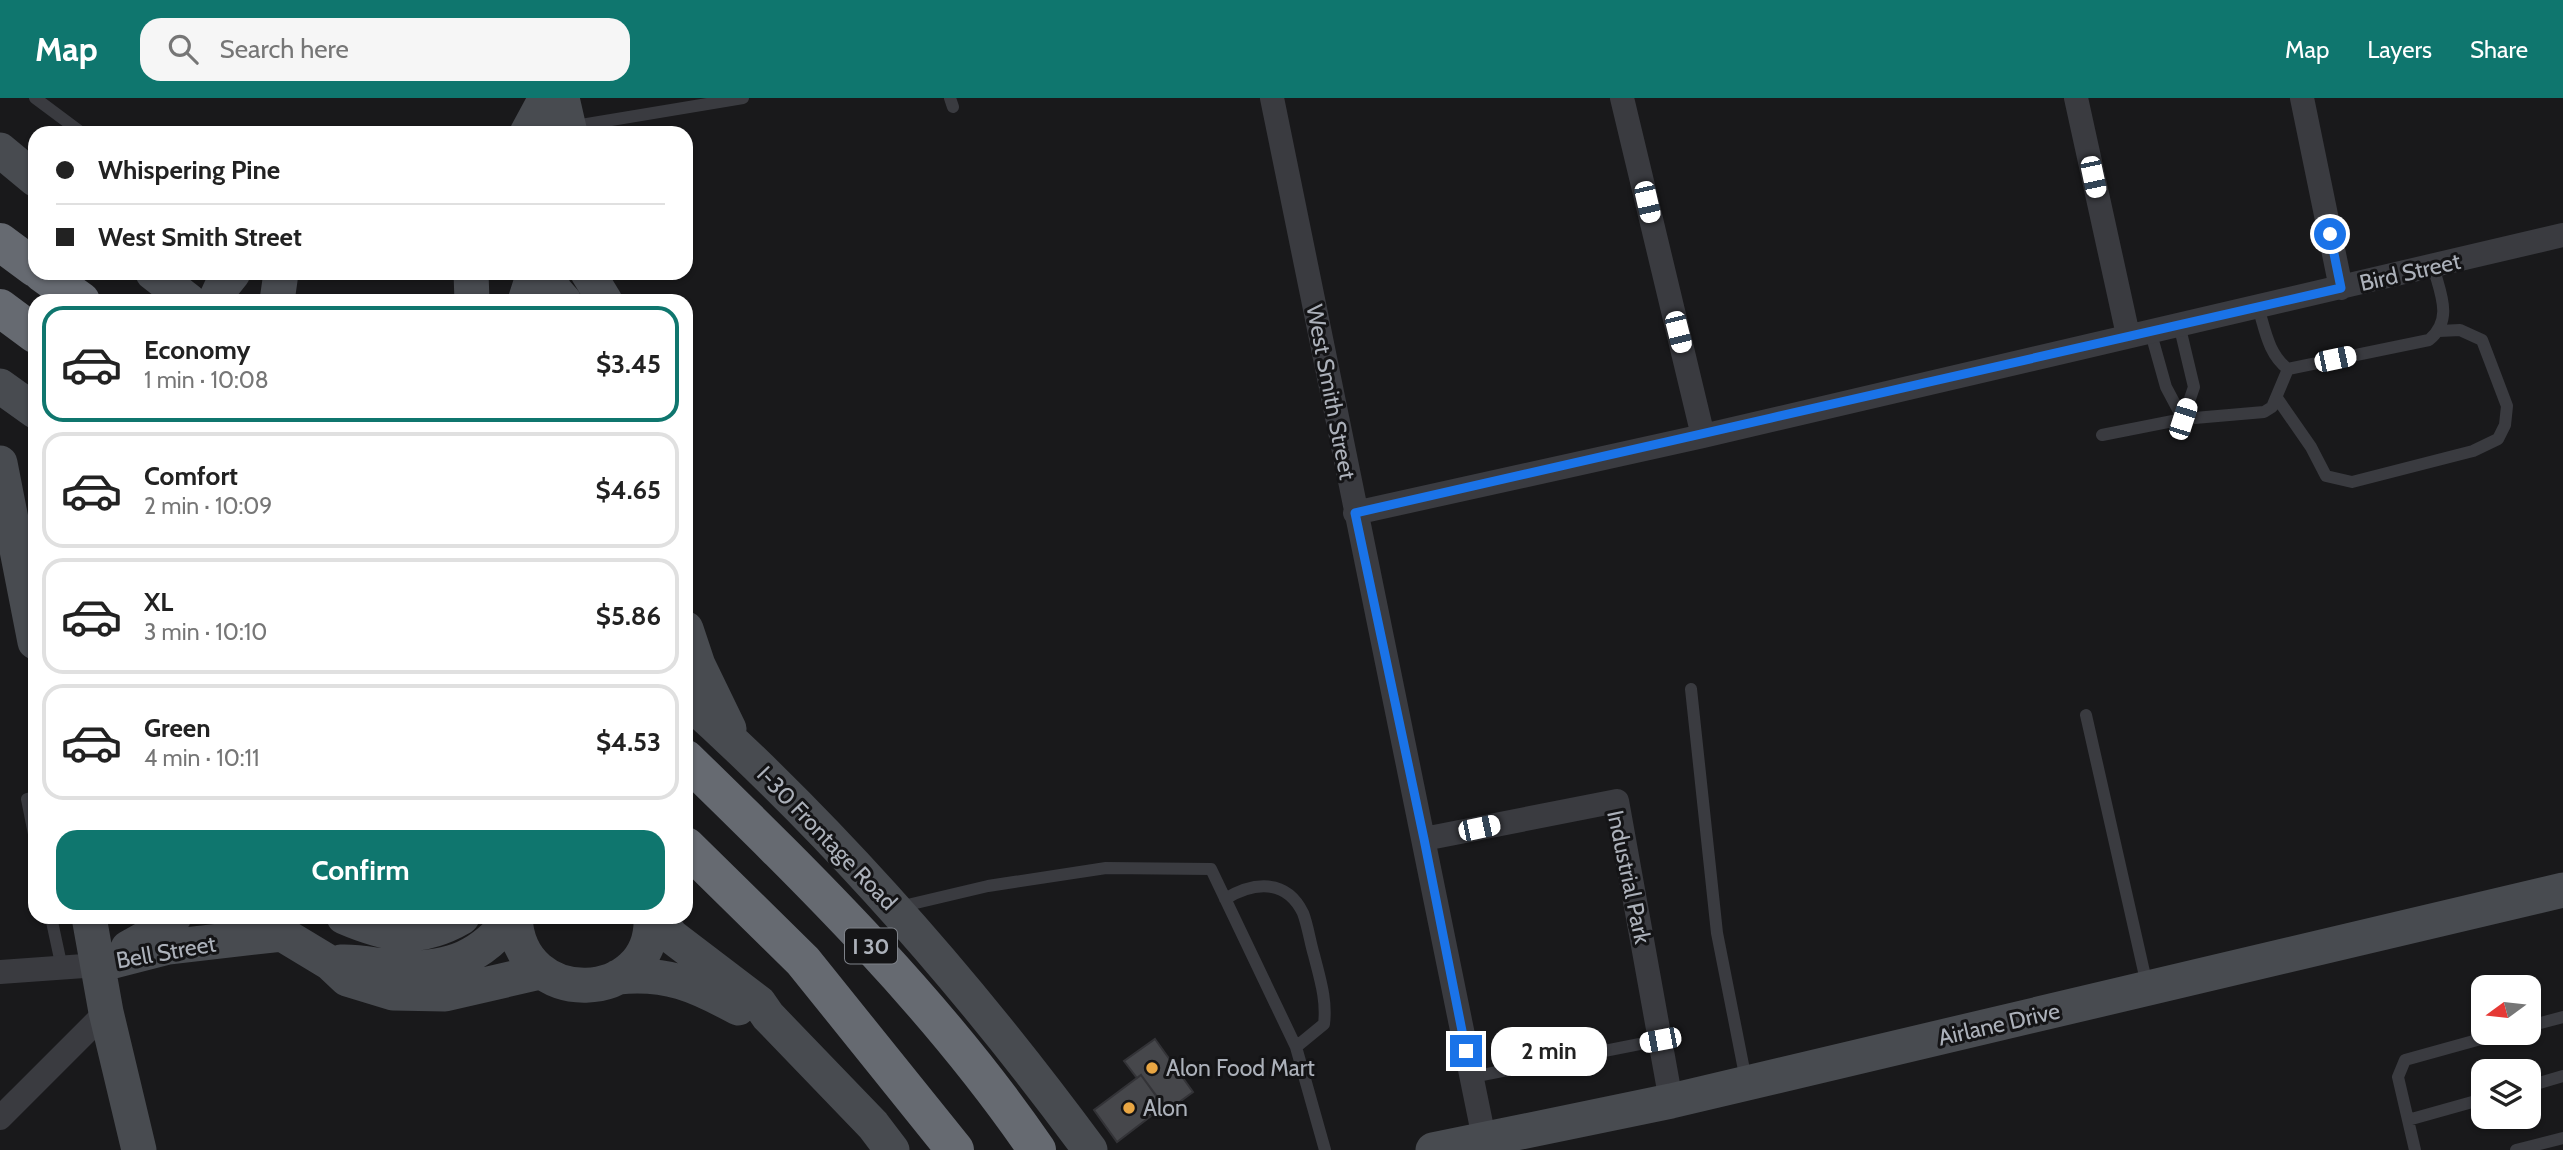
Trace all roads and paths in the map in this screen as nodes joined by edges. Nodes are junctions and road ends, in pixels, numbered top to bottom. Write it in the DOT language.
graph roads {
  1 [pos="35,98"];
  2 [pos="546,98"];
  3 [pos="743,98"];
  4 [pos="1272,98"];
  5 [pos="1622,98"];
  6 [pos="2076,98"];
  7 [pos="2302,98"];
  8 [pos="568,125"];
  9 [pos="73,126"];
  10 [pos="531,126"];
  11 [pos="0,150"];
  12 [pos="28,173"];
  13 [pos="2563,235"];
  14 [pos="0,242"];
  15 [pos="28,263"];
  16 [pos="2433,266"];
  17 [pos="52,280"];
  18 [pos="162,280"];
  19 [pos="2341,288"];
  20 [pos="71,294"];
  21 [pos="180,294"];
  22 [pos="2258,306"];
  23 [pos="0,308"];
  24 [pos="2179,324"];
  25 [pos="28,329"];
  26 [pos="2439,331"];
  27 [pos="2139,333"];
  28 [pos="2288,369"];
  29 [pos="0,386"];
  30 [pos="2277,398"];
  31 [pos="28,406"];
  32 [pos="2183,419"];
  33 [pos="2102,435"];
  34 [pos="1703,436"];
  35 [pos="2,481"];
  36 [pos="1355,513"];
  37 [pos="28,608"];
  38 [pos="693,650"];
  39 [pos="1691,689"];
  40 [pos="693,705"];
  41 [pos="2086,715"];
  42 [pos="737,745"];
  43 [pos="693,766"];
  44 [pos="1424,839"];
  45 [pos="693,853"];
  46 [pos="2563,890"];
  47 [pos="1225,899"];
  48 [pos="893,908"];
  49 [pos="53,924"];
  50 [pos="90,924"];
  51 [pos="165,924"];
  52 [pos="361,924"];
  53 [pos="450,924"];
  54 [pos="507,924"];
  55 [pos="514,924"];
  56 [pos="650,924"];
  57 [pos="663,924"];
  58 [pos="273,926"];
  59 [pos="330,963"];
  60 [pos="98,965"];
  61 [pos="62,968"];
  62 [pos="0,972"];
  63 [pos="540,972"];
  64 [pos="618,977"];
  65 [pos="2148,989"];
  66 [pos="106,1012"];
  67 [pos="768,1016"];
  68 [pos="2563,1017"];
  69 [pos="2541,1023"];
  70 [pos="1660,1040"];
  71 [pos="2471,1042"];
  72 [pos="1296,1047"];
  73 [pos="2563,1076"];
  74 [pos="1472,1077"];
  75 [pos="2541,1082"];
  76 [pos="1747,1083"];
  77 [pos="1671,1101"];
  78 [pos="2471,1102"];
  79 [pos="0,1118"];
  80 [pos="2408,1120"];
  81 [pos="1484,1138"];
  82 [pos="2563,1138"];
  83 [pos="139,1150"];
  84 [pos="892,1150"];
  85 [pos="955,1150"];
  86 [pos="1037,1150"];
  87 [pos="1090,1150"];
  88 [pos="1325,1150"];
  89 [pos="1433,1150"];
  90 [pos="2415,1150"];
  91 [pos="2516,1150"];
  1 -- 9 [label="lane"];
  2 -- 10 [label="main road"];
  3 -- 8 [label="lane"];
  4 -- 36 [label="street, West Smith Street"];
  5 -- 34 [label="street"];
  6 -- 27 [label="street"];
  7 -- 19 [label="street"];
  11 -- 12 [label="main road"];
  13 -- 16 [label="street, Bird Street"];
  14 -- 15 [label="highway"];
  16 -- 19 [label="street, Bird Street"];
  16 -- 26 [label="lane"];
  17 -- 20 [label="highway"];
  18 -- 21 [label="main road"];
  19 -- 22 [label="street, Bird Street"];
  22 -- 24 [label="street, Bird Street"];
  22 -- 28 [label="lane"];
  23 -- 25 [label="highway"];
  24 -- 27 [label="street, Bird Street"];
  24 -- 32 [label="lane"];
  26 -- 28 [label="lane"];
  26 -- 30 [label="lane"];
  27 -- 32 [label="lane"];
  27 -- 34 [label="street, Bird Street"];
  28 -- 30 [label="lane"];
  29 -- 31 [label="main road"];
  30 -- 32 [label="lane"];
  32 -- 33 [label="lane"];
  34 -- 36 [label="street, Bird Street"];
  35 -- 37 [label="main road"];
  36 -- 44 [label="street, West Smith Street"];
  38 -- 42 [label="main road"];
  39 -- 76 [label="lane"];
  40 -- 42 [label="main road, I-30 Frontage Road"];
  41 -- 65 [label="lane"];
  42 -- 48 [label="main road, I-30 Frontage Road"];
  43 -- 86 [label="highway, I 30"];
  44 -- 70 [label="street, Industrial Park"];
  44 -- 74 [label="street, West Smith Street"];
  45 -- 85 [label="highway, I 30"];
  46 -- 65 [label="main road, Airlane Drive"];
  47 -- 48 [label="lane"];
  47 -- 72 [label="lane"];
  47 -- 72 [label="lane"];
  48 -- 87 [label="main road, I-30 Frontage Road"];
  49 -- 61 [label="lane"];
  50 -- 60 [label="main road"];
  51 -- 60 [label="main road, Bell Street"];
  52 -- 53 [label="main road"];
  54 -- 59 [label="main road"];
  55 -- 63 [label="main road"];
  56 -- 64 [label="main road"];
  57 -- 67 [label="main road"];
  58 -- 59 [label="main road"];
  58 -- 60 [label="main road, Bell Street"];
  59 -- 63 [label="main road"];
  60 -- 61 [label="street"];
  60 -- 66 [label="main road"];
  61 -- 62 [label="street"];
  63 -- 64 [label="main road"];
  64 -- 67 [label="main road"];
  65 -- 76 [label="main road, Airlane Drive"];
  66 -- 79 [label="street"];
  66 -- 83 [label="main road"];
  67 -- 84 [label="main road"];
  68 -- 69 [label="lane"];
  70 -- 74 [label="lane"];
  70 -- 77 [label="street, Industrial Park"];
  71 -- 80 [label="lane"];
  72 -- 88 [label="lane"];
  73 -- 75 [label="lane"];
  74 -- 81 [label="street, West Smith Street"];
  76 -- 77 [label="main road, Airlane Drive"];
  77 -- 81 [label="main road, Airlane Drive"];
  78 -- 80 [label="lane"];
  80 -- 90 [label="lane"];
  81 -- 89 [label="main road, Airlane Drive"];
  82 -- 91 [label="lane"];
}
